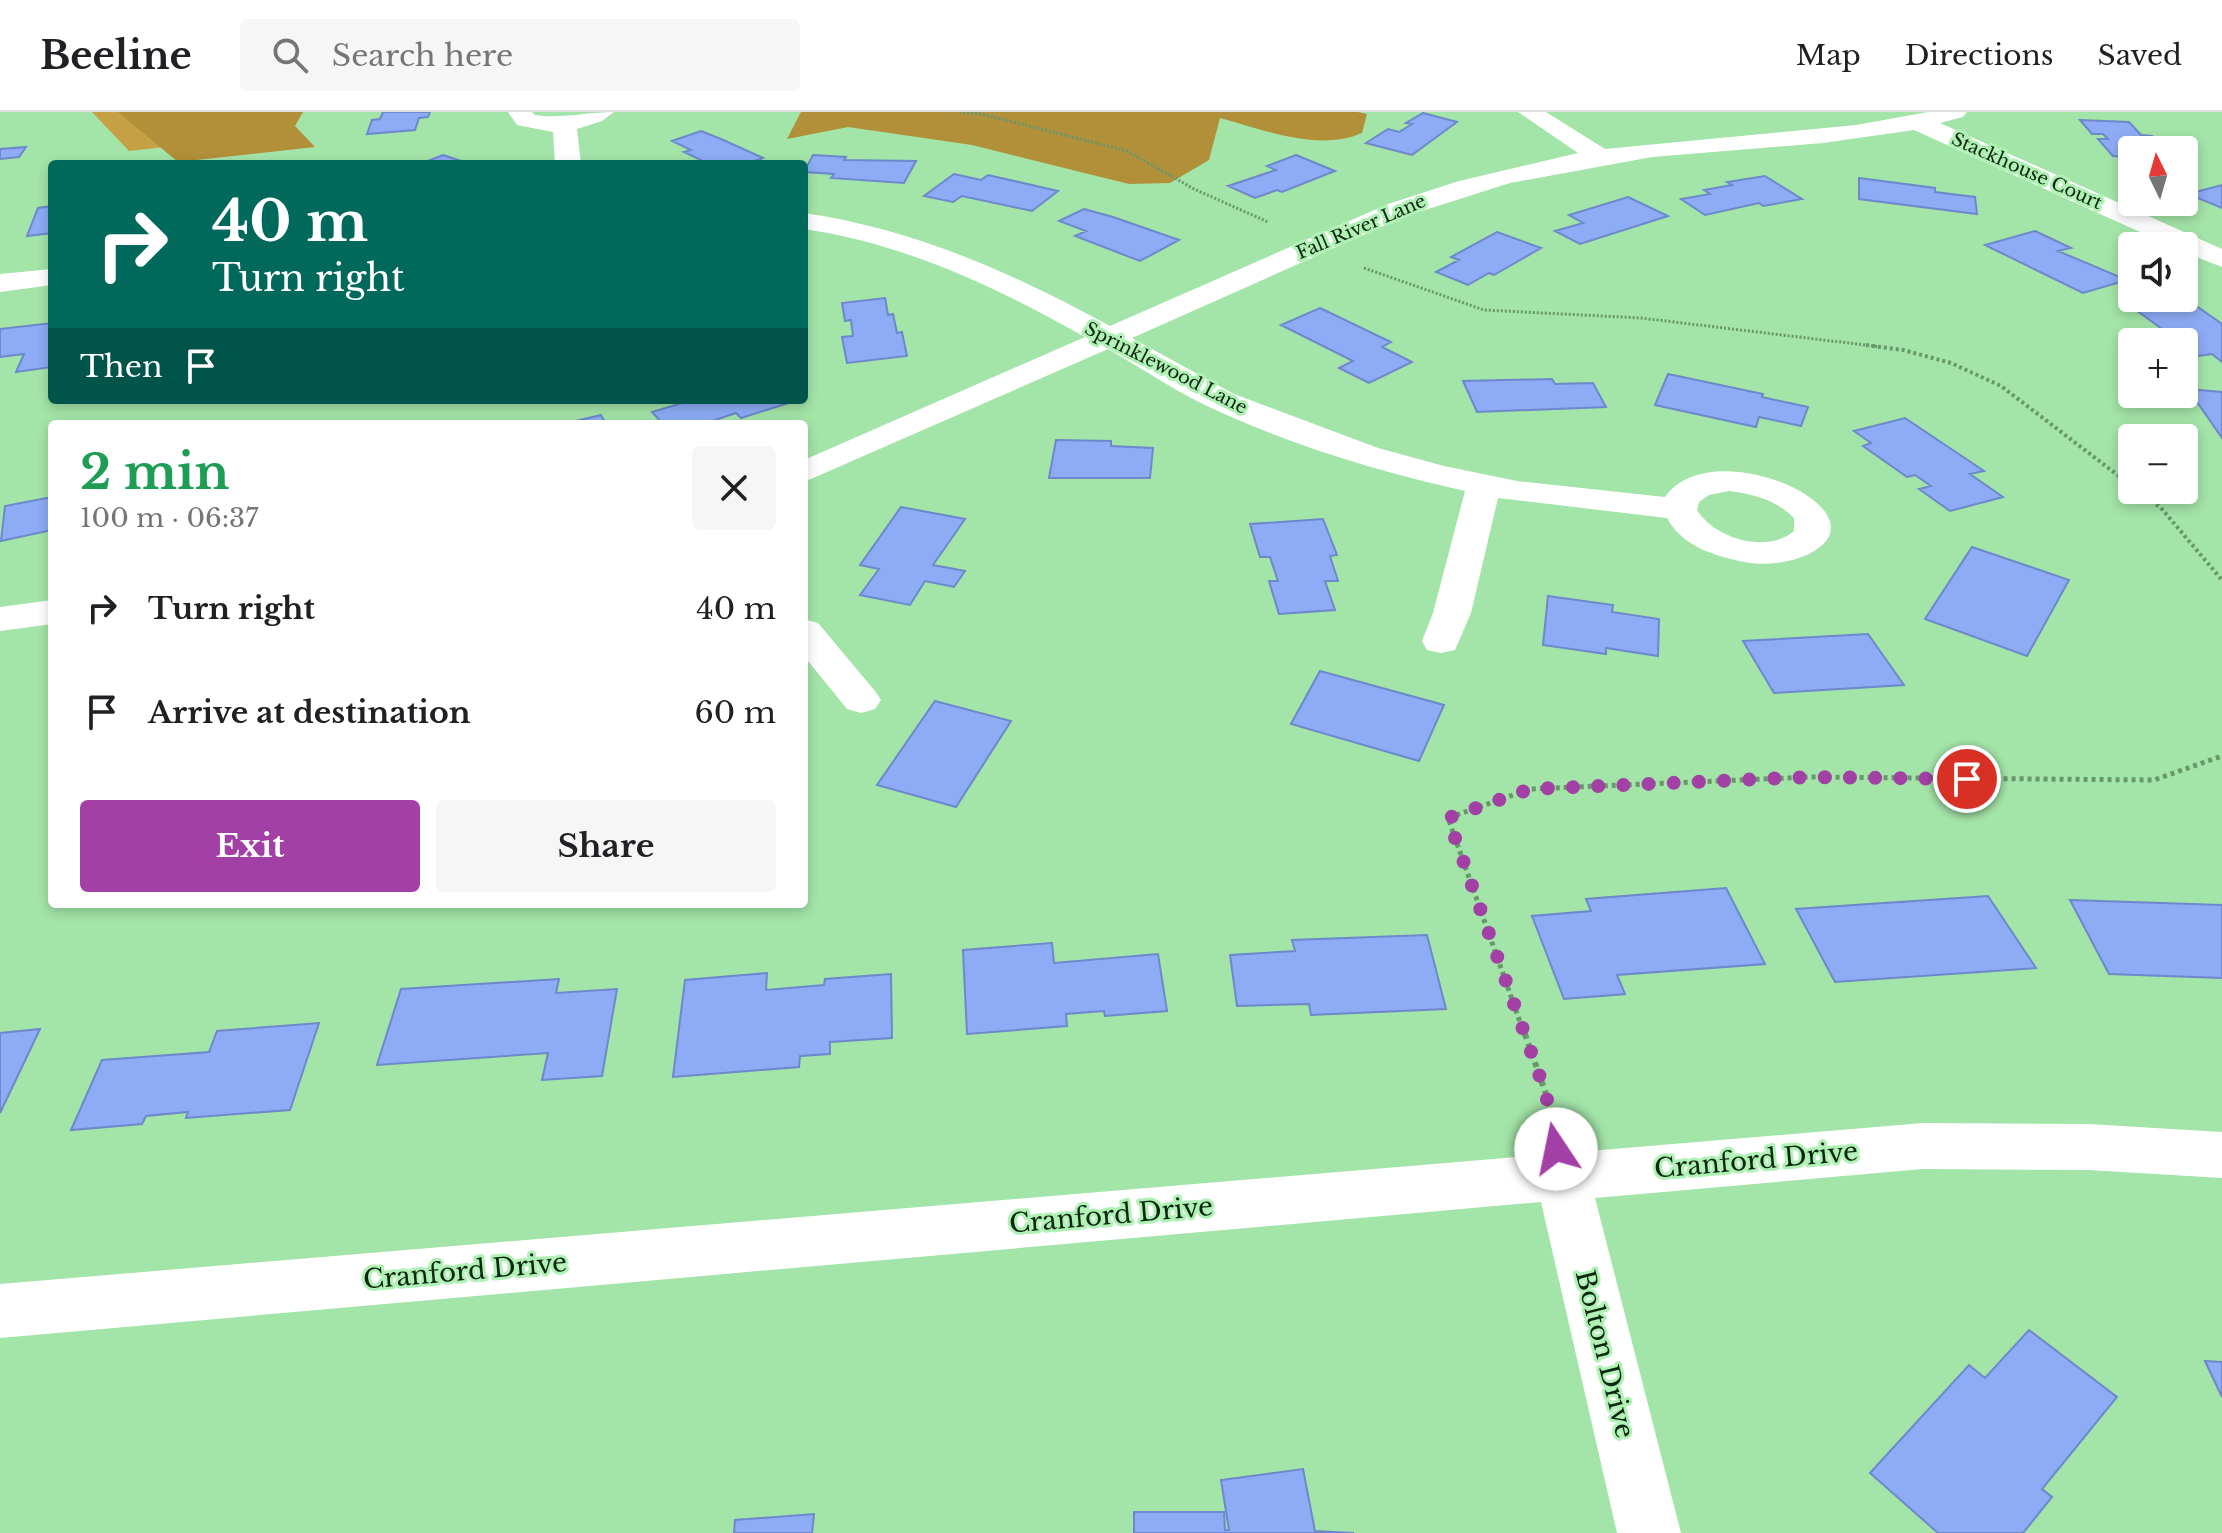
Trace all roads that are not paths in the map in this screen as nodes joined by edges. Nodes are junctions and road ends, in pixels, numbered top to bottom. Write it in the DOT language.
graph roads {
  1 [pos="520,112"];
  2 [pos="602,112"];
  3 [pos="1530,112"];
  4 [pos="1955,112"];
  5 [pos="1919,123"];
  6 [pos="565,124"];
  7 [pos="1599,156"];
  8 [pos="568,160"];
  9 [pos="808,221"];
  10 [pos="2222,259"];
  11 [pos="48,277"];
  12 [pos="0,283"];
  13 [pos="1108,337"];
  14 [pos="808,470"];
  15 [pos="1484,484"];
  16 [pos="1679,509"];
  17 [pos="48,613"];
  18 [pos="0,619"];
  19 [pos="808,636"];
  20 [pos="1441,641"];
  21 [pos="861,700"];
  22 [pos="2222,1155"];
  23 [pos="1562,1176"];
  24 [pos="0,1311"];
  25 [pos="1649,1533"];
  1 -- 6 [label="street"];
  2 -- 6 [label="street"];
  3 -- 7 [label="street"];
  4 -- 5 [label="street, Fall River Lane"];
  5 -- 7 [label="street, Fall River Lane"];
  5 -- 10 [label="street, Stackhouse Court"];
  6 -- 8 [label="street"];
  7 -- 13 [label="street, Fall River Lane"];
  9 -- 13 [label="street, Sprinklewood Lane"];
  11 -- 12 [label="street"];
  13 -- 14 [label="street, Fall River Lane"];
  13 -- 15 [label="street, Sprinklewood Lane"];
  15 -- 16 [label="street, Sprinklewood Lane"];
  15 -- 20 [label="street"];
  17 -- 18 [label="street"];
  19 -- 21 [label="street"];
  22 -- 23 [label="street, Cranford Drive"];
  23 -- 24 [label="street, Cranford Drive"];
  23 -- 25 [label="street, Bolton Drive"];
}
